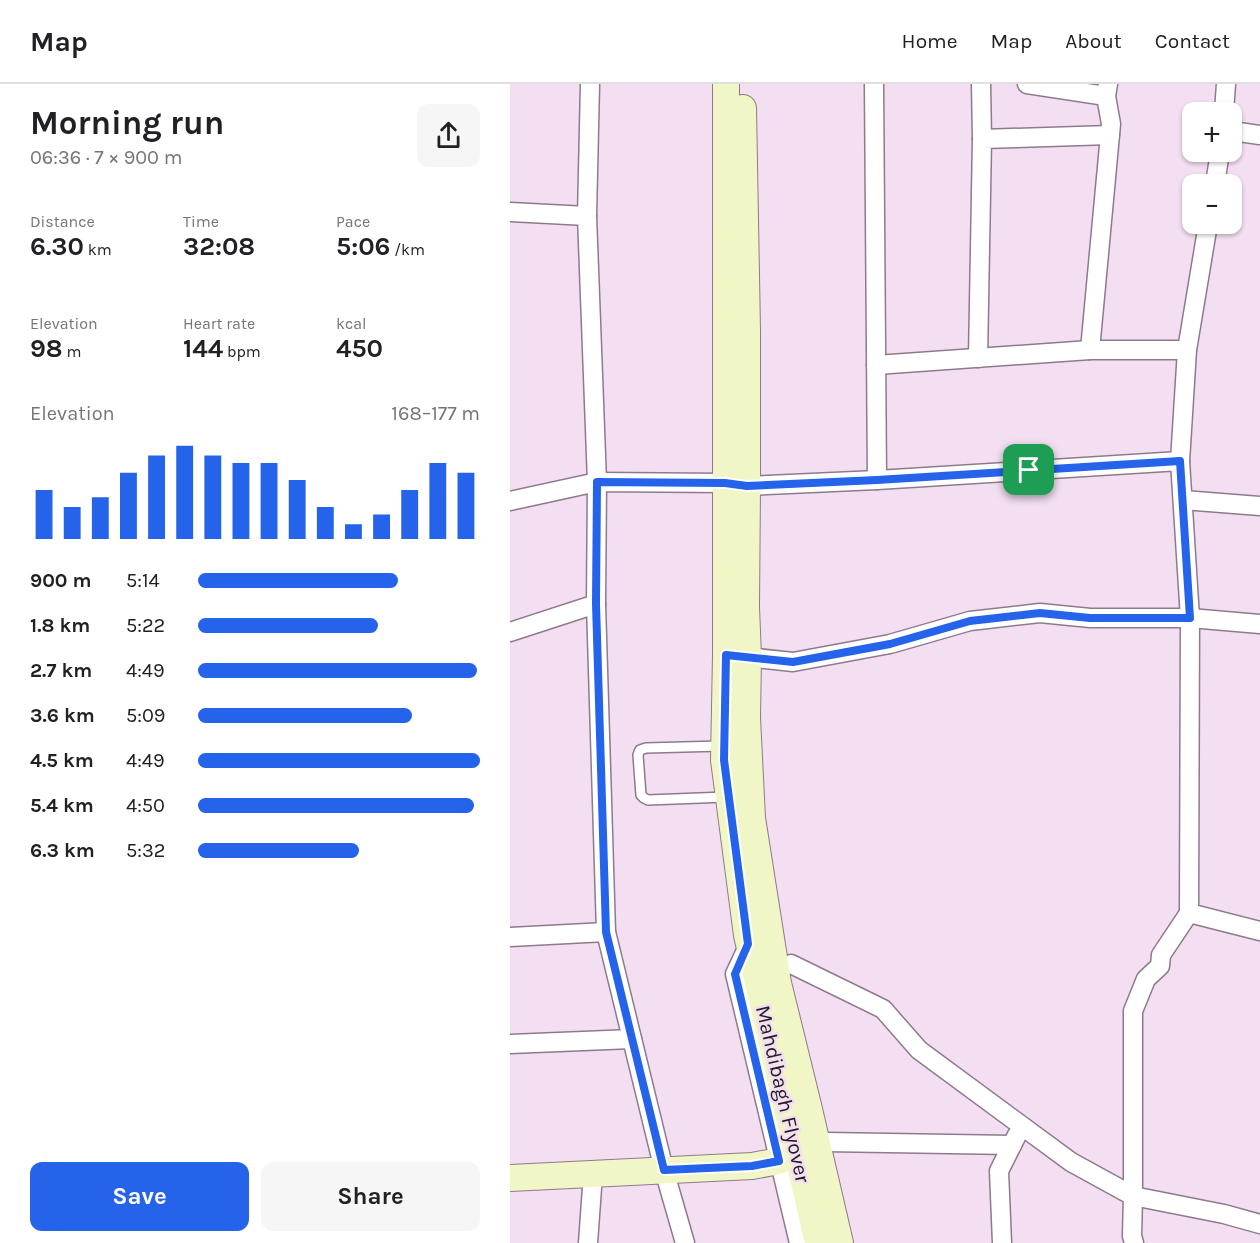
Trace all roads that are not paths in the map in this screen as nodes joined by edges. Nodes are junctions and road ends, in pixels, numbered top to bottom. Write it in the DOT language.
graph roads {
  1 [pos="590,84"];
  2 [pos="726,84"];
  3 [pos="742,84"];
  4 [pos="874,84"];
  5 [pos="981,84"];
  6 [pos="1027,84"];
  7 [pos="1226,84"];
  8 [pos="1107,90"];
  9 [pos="1225,102"];
  10 [pos="1242,132"];
  11 [pos="1110,135"];
  12 [pos="1260,135"];
  13 [pos="982,139"];
  14 [pos="510,212"];
  15 [pos="587,216"];
  16 [pos="1207,234"];
  17 [pos="1090,350"];
  18 [pos="1187,350"];
  19 [pos="978,358"];
  20 [pos="876,365"];
  21 [pos="1180,461"];
  22 [pos="877,480"];
  23 [pos="597,482"];
  24 [pos="736,484"];
  25 [pos="1183,500"];
  26 [pos="510,501"];
  27 [pos="1260,506"];
  28 [pos="596,604"];
  29 [pos="1190,618"];
  30 [pos="1260,624"];
  31 [pos="510,632"];
  32 [pos="737,656"];
  33 [pos="724,746"];
  34 [pos="729,796"];
  35 [pos="1189,913"];
  36 [pos="1260,931"];
  37 [pos="606,932"];
  38 [pos="510,937"];
  39 [pos="748,944"];
  40 [pos="775,972"];
  41 [pos="632,1039"];
  42 [pos="510,1044"];
  43 [pos="1022,1125"];
  44 [pos="826,1142"];
  45 [pos="1012,1144"];
  46 [pos="779,1161"];
  47 [pos="664,1170"];
  48 [pos="593,1174"];
  49 [pos="510,1178"];
  50 [pos="1133,1196"];
  51 [pos="1260,1224"];
  52 [pos="588,1243"];
  53 [pos="686,1243"];
  54 [pos="799,1243"];
  55 [pos="818,1243"];
  56 [pos="840,1243"];
  57 [pos="851,1243"];
  58 [pos="1002,1243"];
  59 [pos="1134,1243"];
  1 -- 15 [label="street"];
  2 -- 24 [label="main road"];
  3 -- 24 [label="main road"];
  4 -- 20 [label="street"];
  5 -- 13 [label="street"];
  6 -- 8 [label="street"];
  7 -- 9 [label="street"];
  8 -- 11 [label="street"];
  10 -- 12 [label="street"];
  11 -- 13 [label="street"];
  11 -- 17 [label="street"];
  13 -- 19 [label="street"];
  14 -- 15 [label="street"];
  15 -- 23 [label="street"];
  16 -- 18 [label="street"];
  17 -- 18 [label="street"];
  17 -- 19 [label="street"];
  18 -- 21 [label="street"];
  19 -- 20 [label="street"];
  20 -- 22 [label="street"];
  21 -- 22 [label="street"];
  21 -- 25 [label="street"];
  22 -- 24 [label="street"];
  23 -- 24 [label="street"];
  23 -- 26 [label="street"];
  23 -- 28 [label="street"];
  24 -- 32 [label="main road"];
  25 -- 27 [label="street"];
  25 -- 29 [label="street"];
  28 -- 31 [label="street"];
  28 -- 37 [label="street"];
  29 -- 30 [label="street"];
  29 -- 32 [label="street"];
  29 -- 35 [label="street"];
  32 -- 33 [label="main road, Mahdibagh Flyover"];
  32 -- 40 [label="main road"];
  33 -- 34 [label="main road, Mahdibagh Flyover"];
  33 -- 34 [label="lane"];
  34 -- 39 [label="main road, Mahdibagh Flyover"];
  35 -- 36 [label="street"];
  35 -- 50 [label="street"];
  37 -- 38 [label="street"];
  37 -- 41 [label="street"];
  39 -- 40 [label="main road, Mahdibagh Flyover"];
  39 -- 46 [label="street"];
  40 -- 43 [label="street"];
  40 -- 44 [label="main road"];
  40 -- 55 [label="main road, Mahdibagh Flyover"];
  40 -- 56 [label="main road, Mahdibagh Flyover"];
  41 -- 42 [label="street"];
  41 -- 47 [label="street"];
  43 -- 45 [label="street"];
  43 -- 50 [label="street"];
  44 -- 45 [label="street"];
  44 -- 57 [label="main road"];
  45 -- 58 [label="street"];
  46 -- 47 [label="main road"];
  46 -- 54 [label="street"];
  47 -- 48 [label="main road"];
  47 -- 53 [label="street"];
  48 -- 49 [label="main road"];
  48 -- 52 [label="street"];
  50 -- 51 [label="street"];
  50 -- 59 [label="street"];
}
